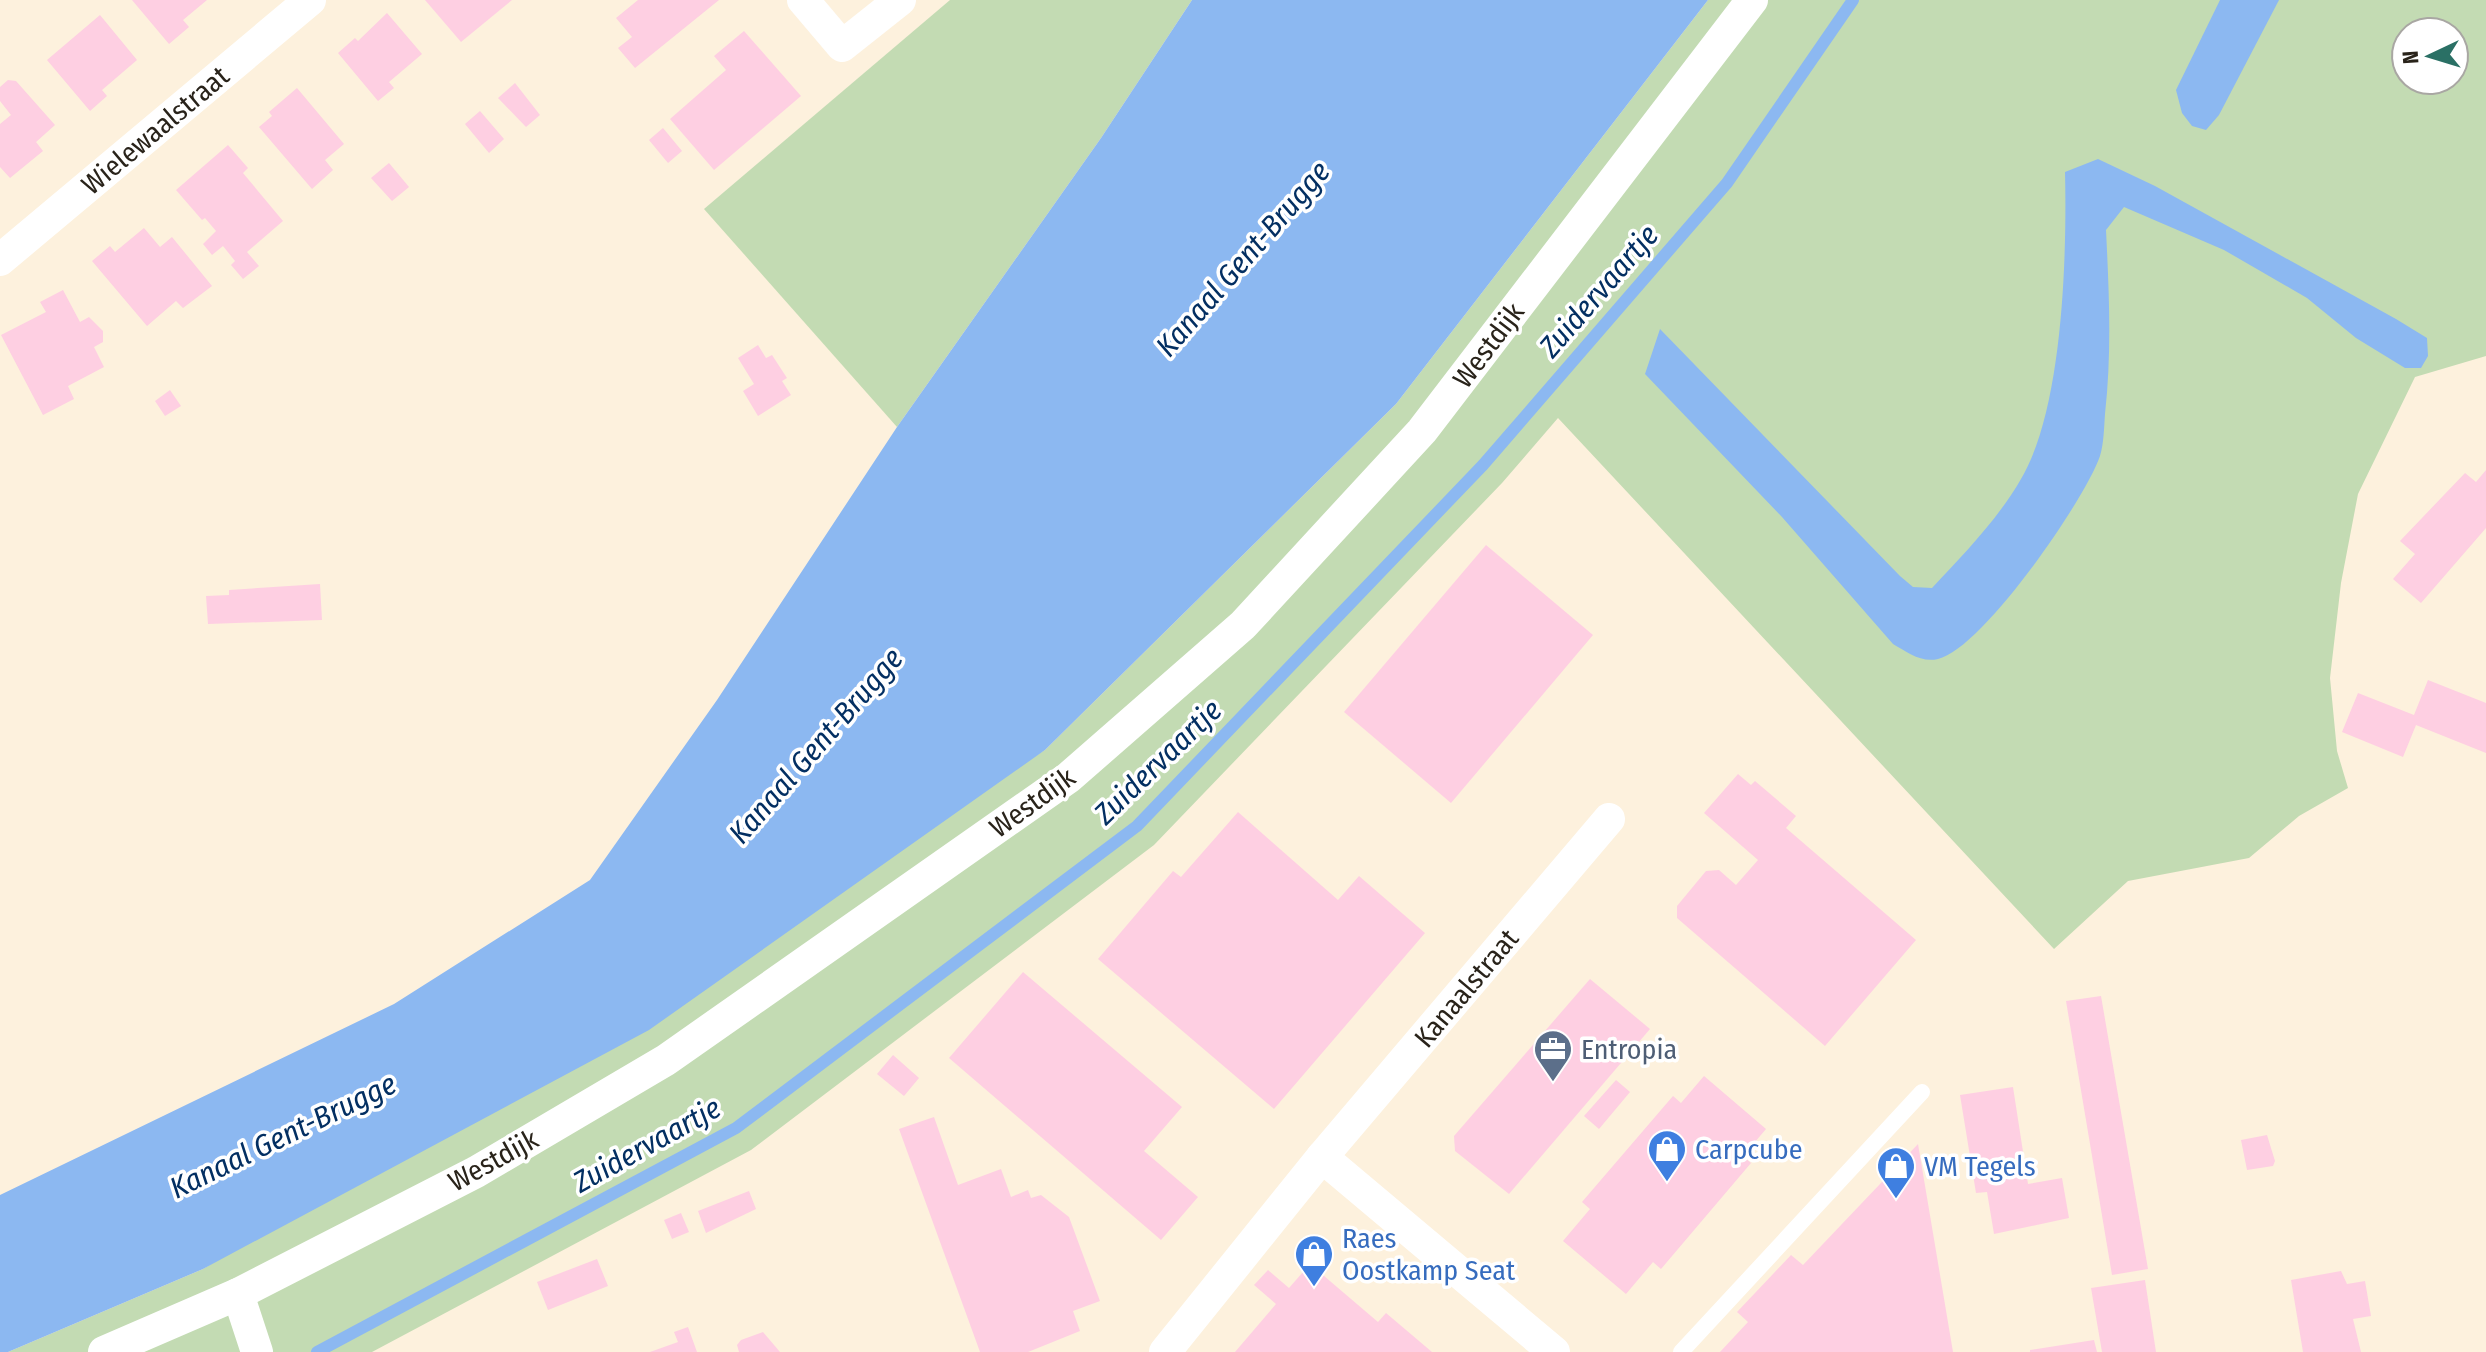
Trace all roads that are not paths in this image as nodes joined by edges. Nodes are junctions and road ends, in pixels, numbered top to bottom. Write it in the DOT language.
graph roads {
  1 [pos="310,0"];
  2 [pos="803,0"];
  3 [pos="900,0"];
  4 [pos="1752,0"];
  5 [pos="0,260"];
  6 [pos="1609,819"];
  7 [pos="1922,1092"];
  8 [pos="1322,1157"];
  9 [pos="238,1294"];
  10 [pos="257,1351"];
  11 [pos="104,1352"];
  12 [pos="1165,1352"];
  13 [pos="1554,1352"];
  14 [pos="1681,1352"];
  1 -- 5 [label="street, Wielewaalstraat"];
  2 -- 3 [label="street"];
  4 -- 9 [label="street, Westdijk"];
  6 -- 8 [label="street, Kanaalstraat"];
  7 -- 14 [label="lane"];
  8 -- 12 [label="street, Kanaalstraat"];
  8 -- 13 [label="street"];
  9 -- 10 [label="street"];
  9 -- 11 [label="street, Westdijk"];
}
